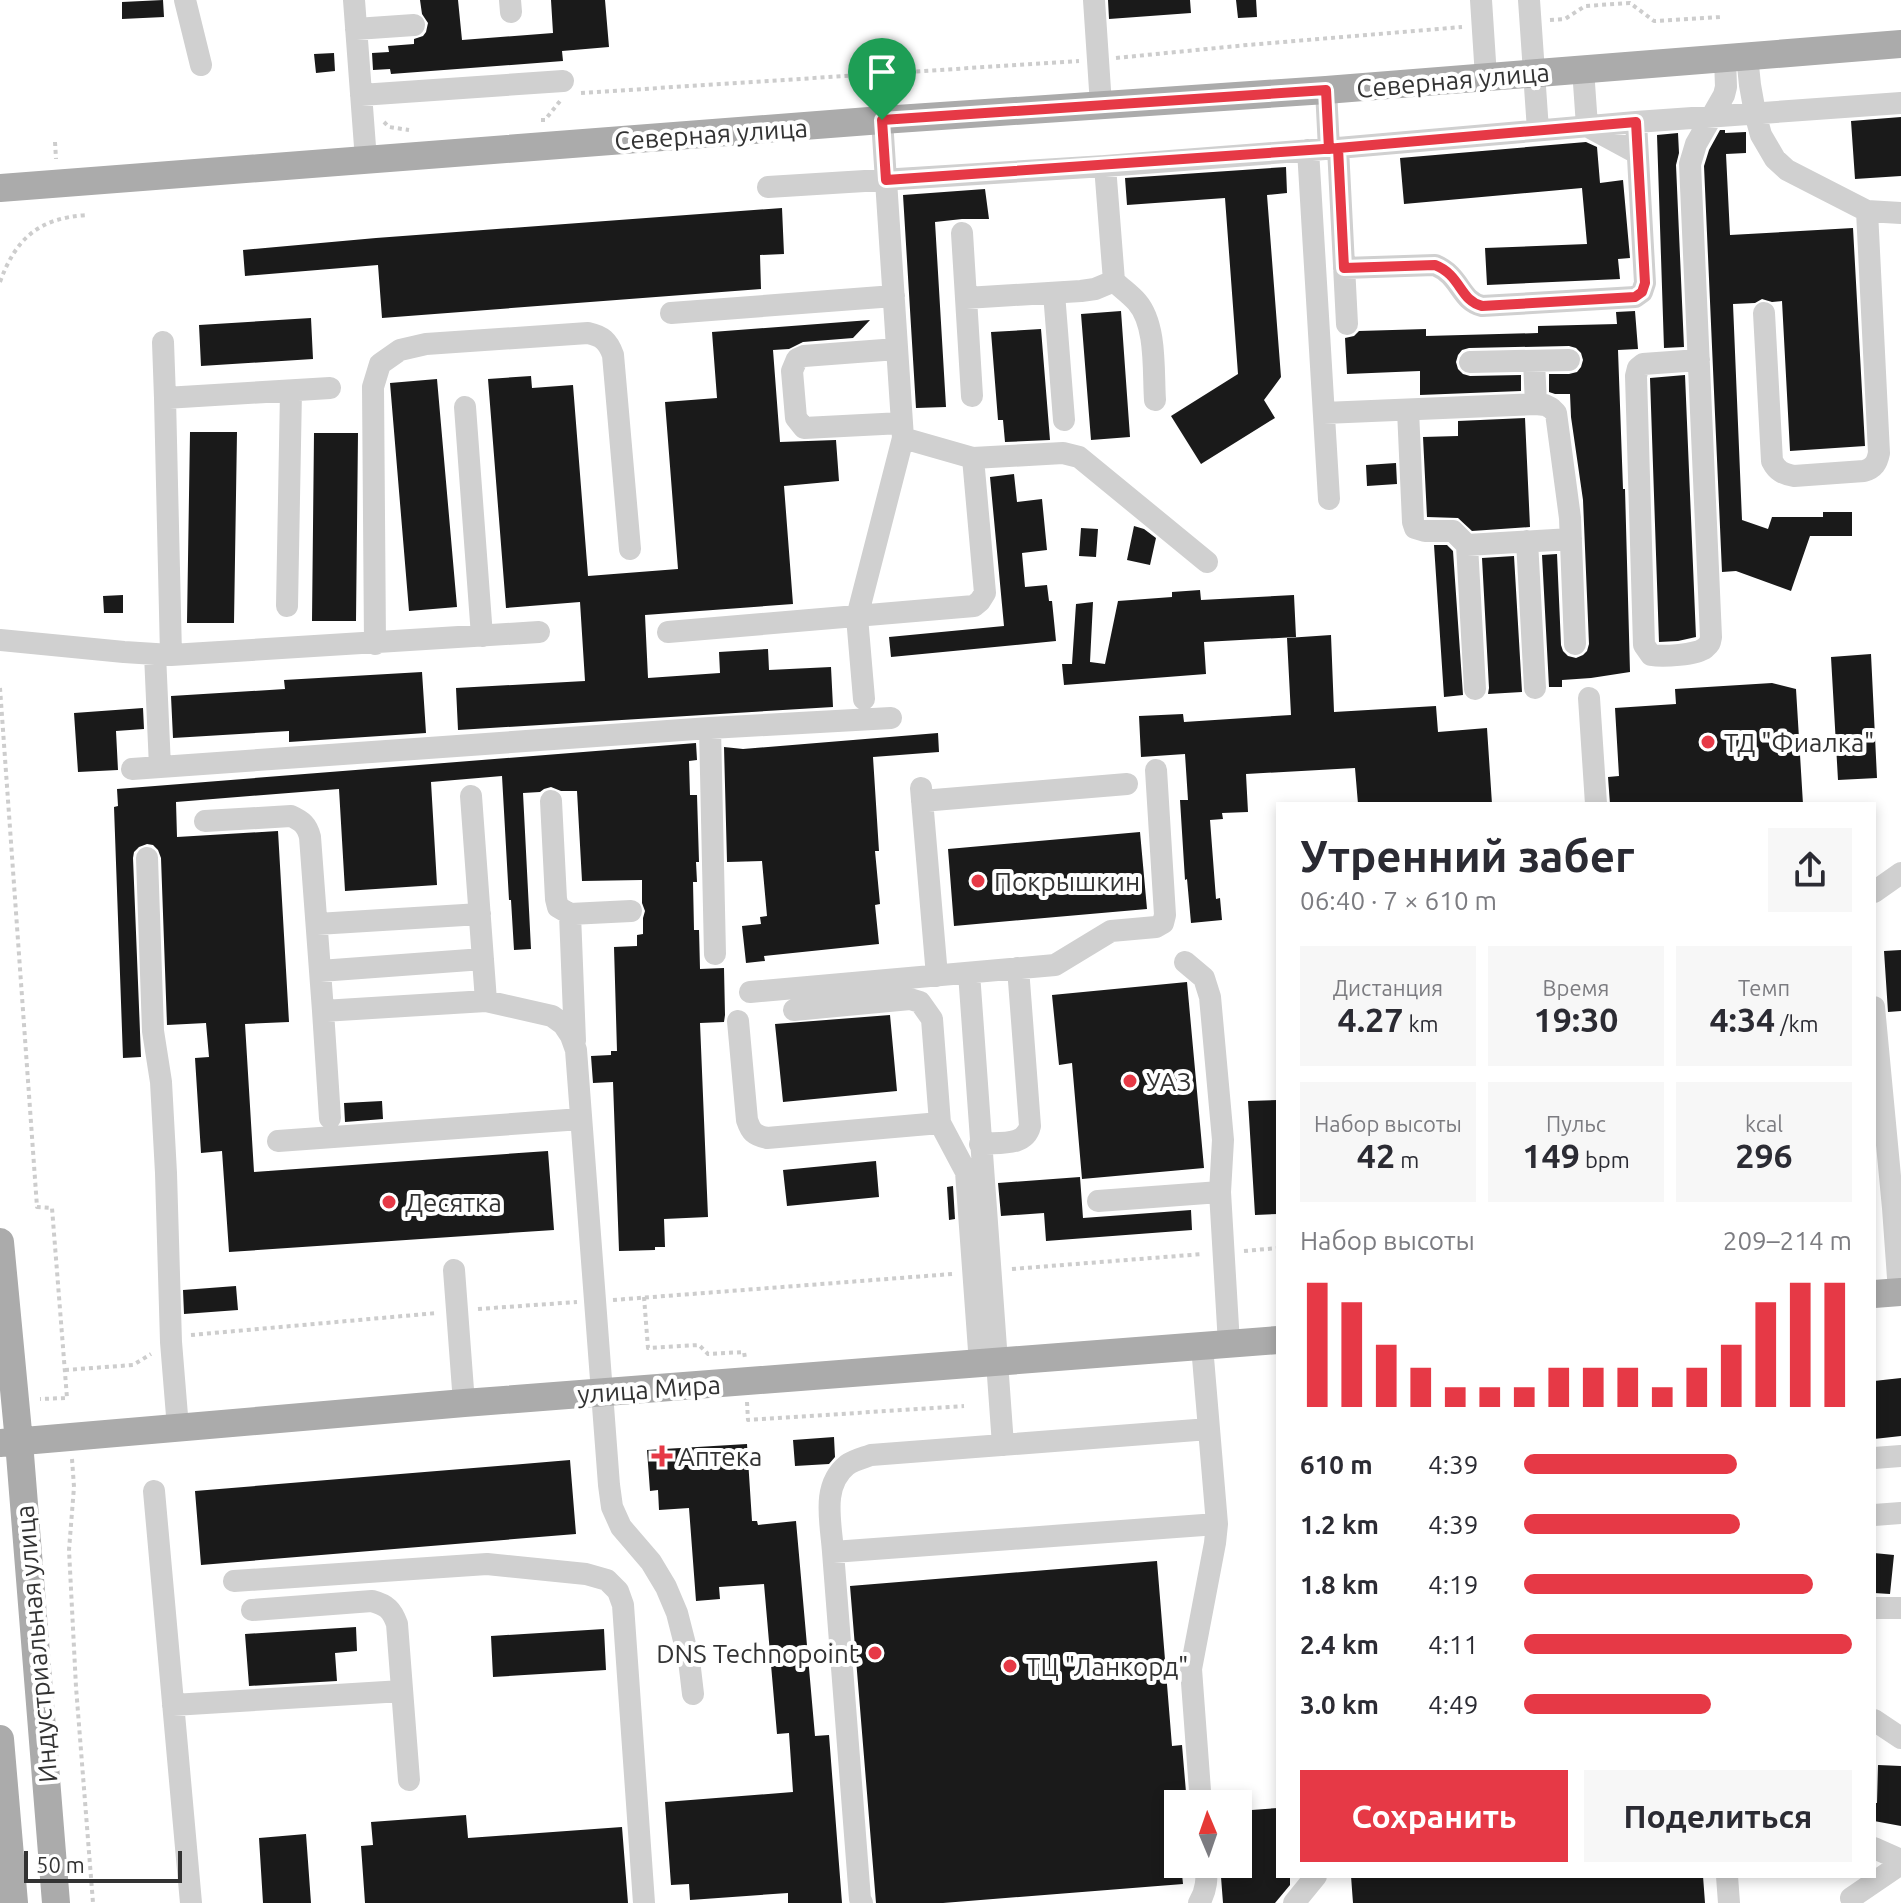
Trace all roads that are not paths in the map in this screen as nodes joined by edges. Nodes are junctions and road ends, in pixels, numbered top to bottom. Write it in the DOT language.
graph roads {
  1 [pos="185,0"];
  2 [pos="354,0"];
  3 [pos="1094,0"];
  4 [pos="1481,0"];
  5 [pos="1530,11"];
  6 [pos="414,25"];
  7 [pos="356,29"];
  8 [pos="1901,44"];
  9 [pos="1736,57"];
  10 [pos="201,65"];
  11 [pos="1583,69"];
  12 [pos="1534,73"];
  13 [pos="1486,77"];
  14 [pos="570,89"];
  15 [pos="1326,90"];
  16 [pos="368,95"];
  17 [pos="1901,103"];
  18 [pos="1101,105"];
  19 [pos="1755,113"];
  20 [pos="1712,116"];
  21 [pos="882,120"];
  22 [pos="1636,122"];
  23 [pos="1587,126"];
  24 [pos="1538,130"];
  25 [pos="1325,149"];
  26 [pos="1637,153"];
  27 [pos="366,160"];
  28 [pos="1105,166"];
  29 [pos="886,180"];
  30 [pos="768,187"];
  31 [pos="0,188"];
  32 [pos="1867,211"];
  33 [pos="1901,213"];
  34 [pos="962,233"];
  35 [pos="1344,268"];
  36 [pos="1114,281"];
  37 [pos="1054,293"];
  38 [pos="894,296"];
  39 [pos="966,298"];
  40 [pos="671,313"];
  41 [pos="1764,313"];
  42 [pos="1347,324"];
  43 [pos="163,342"];
  44 [pos="897,349"];
  45 [pos="1569,360"];
  46 [pos="1699,360"];
  47 [pos="1534,361"];
  48 [pos="1470,362"];
  49 [pos="330,388"];
  50 [pos="291,391"];
  51 [pos="972,396"];
  52 [pos="165,398"];
  53 [pos="1155,400"];
  54 [pos="1536,404"];
  55 [pos="465,407"];
  56 [pos="1408,410"];
  57 [pos="1324,413"];
  58 [pos="1064,420"];
  59 [pos="902,430"];
  60 [pos="973,458"];
  61 [pos="1329,499"];
  62 [pos="1571,539"];
  63 [pos="1527,541"];
  64 [pos="1467,545"];
  65 [pos="630,549"];
  66 [pos="1207,562"];
  67 [pos="287,606"];
  68 [pos="857,617"];
  69 [pos="539,632"];
  70 [pos="668,632"];
  71 [pos="482,636"];
  72 [pos="0,640"];
  73 [pos="375,644"];
  74 [pos="1575,644"];
  75 [pos="163,655"];
  76 [pos="1535,688"];
  77 [pos="1475,689"];
  78 [pos="1589,698"];
  79 [pos="864,699"];
  80 [pos="891,718"];
  81 [pos="710,728"];
  82 [pos="160,767"];
  83 [pos="132,769"];
  84 [pos="1156,770"];
  85 [pos="1127,784"];
  86 [pos="471,796"];
  87 [pos="551,801"];
  88 [pos="1596,802"];
  89 [pos="205,821"];
  90 [pos="147,858"];
  91 [pos="1901,873"];
  92 [pos="1876,891"];
  93 [pos="631,911"];
  94 [pos="480,914"];
  95 [pos="570,914"];
  96 [pos="317,924"];
  97 [pos="715,954"];
  98 [pos="483,959"];
  99 [pos="1185,962"];
  100 [pos="1018,968"];
  101 [pos="320,971"];
  102 [pos="969,973"];
  103 [pos="937,976"];
  104 [pos="750,992"];
  105 [pos="486,1001"];
  106 [pos="794,1010"];
  107 [pos="323,1011"];
  108 [pos="738,1021"];
  109 [pos="1876,1028"];
  110 [pos="576,1050"];
  111 [pos="330,1118"];
  112 [pos="581,1119"];
  113 [pos="940,1123"];
  114 [pos="278,1141"];
  115 [pos="980,1144"];
  116 [pos="1220,1192"];
  117 [pos="1098,1201"];
  118 [pos="0,1242"];
  119 [pos="454,1270"];
  120 [pos="982,1271"];
  121 [pos="1891,1293"];
  122 [pos="1276,1340"];
  123 [pos="1215,1345"];
  124 [pos="989,1363"];
  125 [pos="602,1393"];
  126 [pos="464,1403"];
  127 [pos="178,1428"];
  128 [pos="1209,1429"];
  129 [pos="10,1442"];
  130 [pos="1003,1445"];
  131 [pos="1901,1456"];
  132 [pos="1876,1458"];
  133 [pos="0,1468"];
  134 [pos="154,1491"];
  135 [pos="1901,1513"];
  136 [pos="1876,1515"];
  137 [pos="1217,1524"];
  138 [pos="833,1552"];
  139 [pos="234,1581"];
  140 [pos="1876,1608"];
  141 [pos="1901,1608"];
  142 [pos="252,1610"];
  143 [pos="402,1691"];
  144 [pos="693,1694"];
  145 [pos="173,1705"];
  146 [pos="1876,1721"];
  147 [pos="1901,1738"];
  148 [pos="0,1739"];
  149 [pos="409,1780"];
  150 [pos="1200,1790"];
  151 [pos="1876,1849"];
  152 [pos="1901,1862"];
  153 [pos="1876,1876"];
  154 [pos="1207,1878"];
  155 [pos="1314,1878"];
  156 [pos="1727,1878"];
  157 [pos="1873,1878"];
  158 [pos="1849,1892"];
  159 [pos="14,1903"];
  160 [pos="56,1903"];
  161 [pos="191,1903"];
  162 [pos="644,1903"];
  163 [pos="862,1903"];
  164 [pos="1199,1903"];
  165 [pos="1294,1903"];
  166 [pos="1729,1903"];
  1 -- 10 [label="lane"];
  2 -- 7 [label="lane"];
  3 -- 18 [label="lane"];
  4 -- 13 [label="lane"];
  5 -- 12 [label="lane"];
  6 -- 7 [label="lane"];
  7 -- 16 [label="lane"];
  8 -- 9 [label="main road, Северная улица"];
  9 -- 11 [label="main road, Северная улица"];
  9 -- 19 [label="lane"];
  9 -- 20 [label="lane"];
  11 -- 12 [label="main road, Северная улица"];
  11 -- 23 [label="lane"];
  12 -- 13 [label="main road, Северная улица"];
  12 -- 24 [label="lane"];
  13 -- 15 [label="main road, Северная улица"];
  14 -- 16 [label="lane"];
  15 -- 18 [label="main road, Северная улица"];
  15 -- 25 [label="lane"];
  16 -- 27 [label="lane"];
  17 -- 19 [label="lane"];
  18 -- 21 [label="main road, Северная улица"];
  19 -- 20 [label="lane"];
  19 -- 32 [label="lane"];
  20 -- 22 [label="lane"];
  20 -- 46 [label="lane"];
  21 -- 27 [label="main road, Северная улица"];
  21 -- 29 [label="lane"];
  22 -- 23 [label="lane"];
  22 -- 26 [label="lane"];
  23 -- 24 [label="lane"];
  23 -- 26 [label="lane"];
  24 -- 25 [label="lane"];
  25 -- 28 [label="lane"];
  25 -- 35 [label="lane"];
  25 -- 57 [label="lane"];
  26 -- 35 [label="lane"];
  27 -- 31 [label="main road, Северная улица"];
  28 -- 29 [label="lane"];
  28 -- 36 [label="lane"];
  29 -- 30 [label="lane"];
  29 -- 38 [label="lane"];
  32 -- 33 [label="lane"];
  32 -- 41 [label="lane"];
  34 -- 39 [label="lane"];
  35 -- 42 [label="lane"];
  36 -- 37 [label="lane"];
  36 -- 53 [label="lane"];
  37 -- 39 [label="lane"];
  37 -- 58 [label="lane"];
  38 -- 40 [label="lane"];
  38 -- 44 [label="lane"];
  39 -- 51 [label="lane"];
  43 -- 52 [label="lane"];
  44 -- 59 [label="lane"];
  44 -- 59 [label="lane"];
  45 -- 47 [label="lane"];
  46 -- 46 [label="lane"];
  47 -- 48 [label="lane"];
  47 -- 54 [label="lane"];
  49 -- 50 [label="lane"];
  50 -- 52 [label="lane"];
  50 -- 67 [label="lane"];
  52 -- 75 [label="lane"];
  54 -- 56 [label="lane"];
  54 -- 62 [label="lane"];
  55 -- 71 [label="lane"];
  56 -- 57 [label="lane"];
  56 -- 64 [label="lane"];
  57 -- 61 [label="lane"];
  59 -- 60 [label="lane"];
  59 -- 68 [label="lane"];
  60 -- 66 [label="lane"];
  60 -- 68 [label="lane"];
  62 -- 63 [label="lane"];
  62 -- 74 [label="lane"];
  63 -- 64 [label="lane"];
  63 -- 76 [label="lane"];
  64 -- 77 [label="lane"];
  65 -- 73 [label="lane"];
  68 -- 70 [label="lane"];
  68 -- 79 [label="lane"];
  69 -- 71 [label="lane"];
  71 -- 73 [label="lane"];
  72 -- 75 [label="lane"];
  73 -- 75 [label="lane"];
  75 -- 82 [label="lane"];
  78 -- 88 [label="lane"];
  80 -- 81 [label="lane"];
  81 -- 82 [label="lane"];
  81 -- 97 [label="lane"];
  82 -- 83 [label="lane"];
  84 -- 100 [label="lane"];
  85 -- 103 [label="lane"];
  86 -- 94 [label="lane"];
  87 -- 95 [label="lane"];
  89 -- 96 [label="lane"];
  90 -- 127 [label="lane"];
  91 -- 92 [label="lane"];
  93 -- 95 [label="lane"];
  94 -- 96 [label="lane"];
  94 -- 98 [label="lane"];
  95 -- 110 [label="lane"];
  96 -- 101 [label="lane"];
  98 -- 101 [label="lane"];
  98 -- 105 [label="lane"];
  99 -- 116 [label="lane"];
  100 -- 102 [label="lane"];
  100 -- 115 [label="lane"];
  101 -- 107 [label="lane"];
  102 -- 103 [label="lane"];
  102 -- 115 [label="lane"];
  103 -- 104 [label="lane"];
  105 -- 107 [label="lane"];
  105 -- 110 [label="lane"];
  106 -- 113 [label="lane"];
  107 -- 111 [label="lane"];
  108 -- 113 [label="lane"];
  109 -- 121 [label="lane"];
  110 -- 112 [label="lane"];
  112 -- 114 [label="lane"];
  112 -- 125 [label="lane"];
  113 -- 120 [label="lane"];
  115 -- 120 [label="lane"];
  116 -- 117 [label="lane"];
  116 -- 123 [label="lane"];
  118 -- 129 [label="main road, Индустриальная улица"];
  119 -- 126 [label="lane"];
  120 -- 124 [label="lane"];
  122 -- 123 [label="main road, улица Мира"];
  123 -- 124 [label="main road, улица Мира"];
  123 -- 128 [label="lane"];
  124 -- 125 [label="main road, улица Мира"];
  124 -- 130 [label="lane"];
  125 -- 126 [label="main road, улица Мира"];
  125 -- 144 [label="lane"];
  126 -- 127 [label="main road, улица Мира"];
  127 -- 129 [label="main road, улица Мира"];
  128 -- 130 [label="lane"];
  128 -- 137 [label="lane"];
  129 -- 133 [label="main road"];
  129 -- 160 [label="main road, Индустриальная улица"];
  130 -- 138 [label="lane"];
  131 -- 132 [label="lane"];
  134 -- 145 [label="lane"];
  135 -- 136 [label="lane"];
  137 -- 138 [label="lane"];
  137 -- 150 [label="lane"];
  138 -- 163 [label="lane"];
  139 -- 162 [label="lane"];
  140 -- 141 [label="lane"];
  142 -- 143 [label="lane"];
  143 -- 145 [label="lane"];
  143 -- 149 [label="lane"];
  145 -- 161 [label="lane"];
  146 -- 147 [label="lane"];
  148 -- 159 [label="main road, Индустриальная улица"];
  151 -- 152 [label="lane"];
  152 -- 153 [label="lane"];
  154 -- 164 [label="lane"];
  155 -- 165 [label="lane"];
  156 -- 166 [label="lane"];
  157 -- 158 [label="lane"];
}
